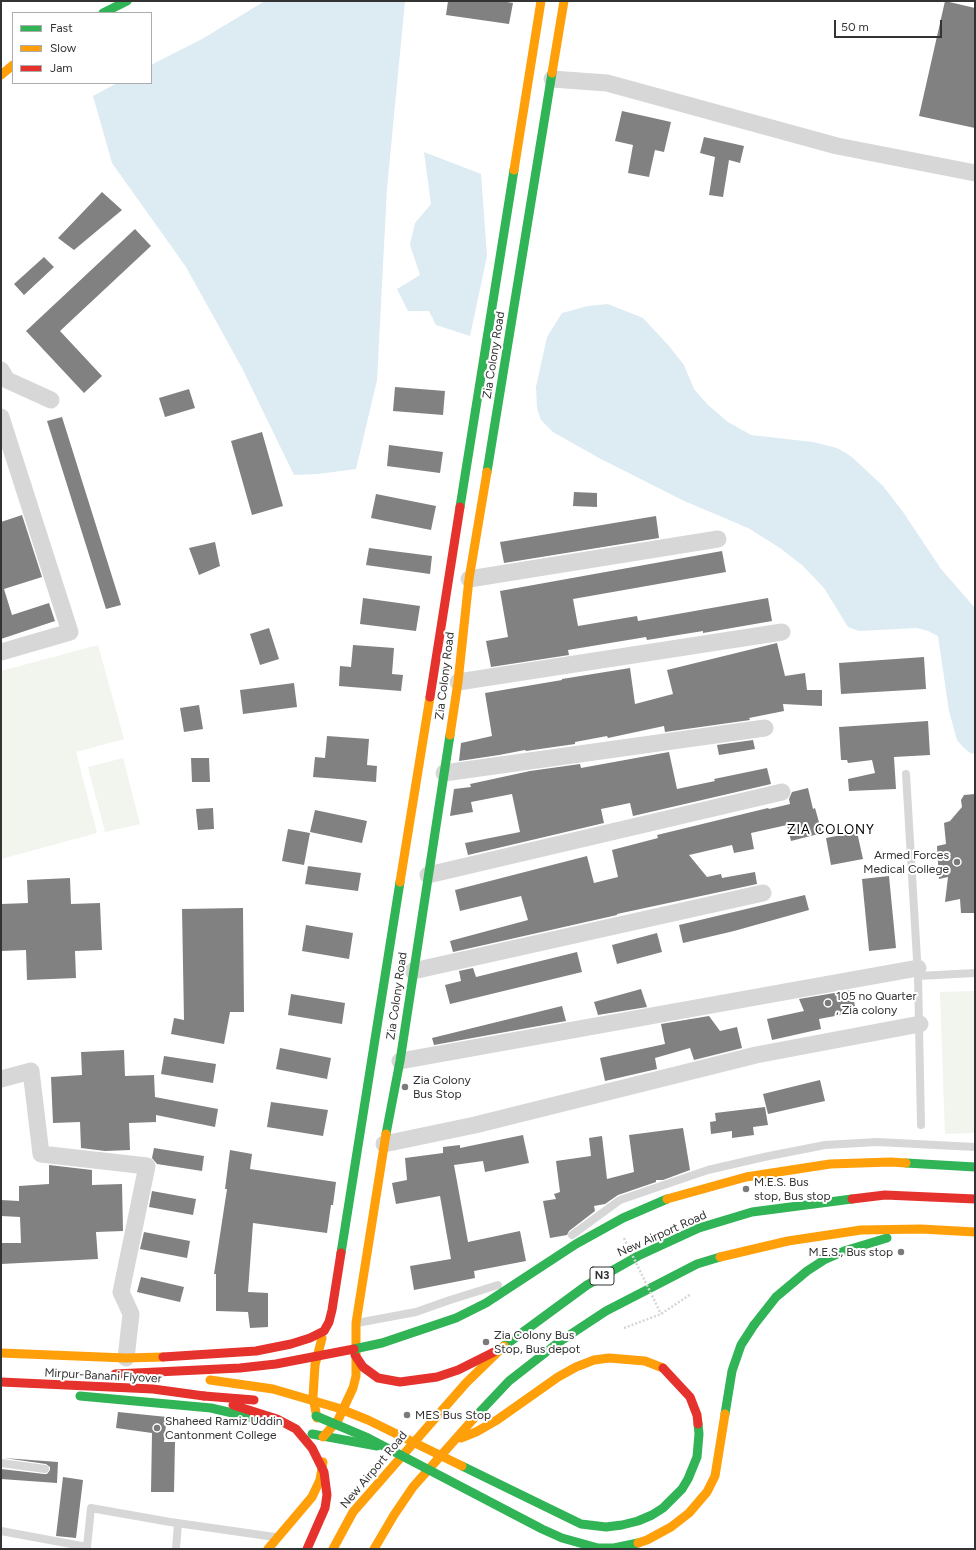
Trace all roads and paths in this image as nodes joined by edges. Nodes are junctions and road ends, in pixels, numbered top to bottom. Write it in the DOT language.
graph roads {
  1 [pos="127,1"];
  2 [pos="541,1"];
  3 [pos="564,1"];
  4 [pos="104,12"];
  5 [pos="12,66"];
  6 [pos="1,75"];
  7 [pos="552,79"];
  8 [pos="975,173"];
  9 [pos="1,370"];
  10 [pos="51,400"];
  11 [pos="1,417"];
  12 [pos="718,539"];
  13 [pos="469,579"];
  14 [pos="782,632"];
  15 [pos="1,652"];
  16 [pos="458,682"];
  17 [pos="765,728"];
  18 [pos="444,773"];
  19 [pos="906,774"];
  20 [pos="782,792"];
  21 [pos="428,875"];
  22 [pos="763,893"];
  23 [pos="413,971"];
  24 [pos="918,972"];
  25 [pos="975,973"];
  26 [pos="920,1024"];
  27 [pos="400,1061"];
  28 [pos="1,1079"];
  29 [pos="921,1125"];
  30 [pos="384,1144"];
  31 [pos="975,1147"];
  32 [pos="975,1167"];
  33 [pos="975,1199"];
  34 [pos="921,1229"];
  35 [pos="975,1232"];
  36 [pos="623,1237"];
  37 [pos="691,1294"];
  38 [pos="661,1314"];
  39 [pos="356,1323"];
  40 [pos="624,1328"];
  41 [pos="324,1331"];
  42 [pos="506,1345"];
  43 [pos="1,1353"];
  44 [pos="355,1355"];
  45 [pos="126,1358"];
  46 [pos="1,1382"];
  47 [pos="69,1395"];
  48 [pos="204,1396"];
  49 [pos="262,1401"];
  50 [pos="307,1413"];
  51 [pos="454,1440"];
  52 [pos="323,1445"];
  53 [pos="404,1451"];
  54 [pos="1,1463"];
  55 [pos="45,1469"];
  56 [pos="353,1512"];
  57 [pos="178,1523"];
  58 [pos="332,1528"];
  59 [pos="1,1531"];
  60 [pos="321,1535"];
  61 [pos="278,1537"];
  62 [pos="176,1549"];
  63 [pos="268,1549"];
  64 [pos="297,1549"];
  65 [pos="307,1549"];
  66 [pos="333,1549"];
  67 [pos="374,1549"];
  1 -- 4 [label="main road"];
  2 -- 41 [label="main road, Zia Colony Road"];
  3 -- 7 [label="main road, Zia Colony Road"];
  5 -- 6 [label="main road"];
  7 -- 8 [label="street"];
  7 -- 13 [label="main road, Zia Colony Road"];
  9 -- 10 [label="street"];
  11 -- 15 [label="street"];
  12 -- 13 [label="street"];
  13 -- 16 [label="main road, Zia Colony Road"];
  14 -- 16 [label="street"];
  16 -- 18 [label="main road, Zia Colony Road"];
  17 -- 18 [label="street"];
  18 -- 21 [label="main road, Zia Colony Road"];
  19 -- 24 [label="lane"];
  20 -- 21 [label="street"];
  21 -- 23 [label="main road, Zia Colony Road"];
  22 -- 23 [label="street"];
  23 -- 27 [label="main road, Zia Colony Road"];
  24 -- 25 [label="lane"];
  24 -- 26 [label="lane"];
  24 -- 27 [label="street"];
  26 -- 29 [label="lane"];
  26 -- 30 [label="street"];
  27 -- 30 [label="main road, Zia Colony Road"];
  28 -- 45 [label="street"];
  30 -- 39 [label="main road, Zia Colony Road"];
  31 -- 39 [label="lane"];
  32 -- 51 [label="main road, bridge"];
  33 -- 42 [label="main road, New Airport Road / N3"];
  34 -- 35 [label="main road"];
  34 -- 50 [label="main road, bridge"];
  34 -- 51 [label="main road"];
  36 -- 38 [label="path, bridge"];
  37 -- 38 [label="path"];
  38 -- 40 [label="path"];
  39 -- 44 [label="main road, Zia Colony Road"];
  41 -- 45 [label="main road"];
  41 -- 52 [label="main road, Zia Colony Road"];
  42 -- 44 [label="main road"];
  42 -- 53 [label="main road, New Airport Road / N3"];
  43 -- 45 [label="main road"];
  44 -- 52 [label="main road, Zia Colony Road"];
  46 -- 48 [label="main road, Mirpur-Banani Flyover"];
  47 -- 52 [label="main road"];
  48 -- 49 [label="main road, bridge"];
  48 -- 65 [label="main road, bridge"];
  51 -- 67 [label="main road"];
  52 -- 53 [label="main road"];
  52 -- 61 [label="main road"];
  53 -- 56 [label="main road, New Airport Road / N3"];
  54 -- 55 [label="lane"];
  56 -- 58 [label="main road"];
  56 -- 66 [label="main road, New Airport Road / N3"];
  57 -- 59 [label="lane"];
  57 -- 61 [label="lane"];
  57 -- 62 [label="lane"];
  60 -- 64 [label="main road"];
  61 -- 63 [label="main road"];
}
